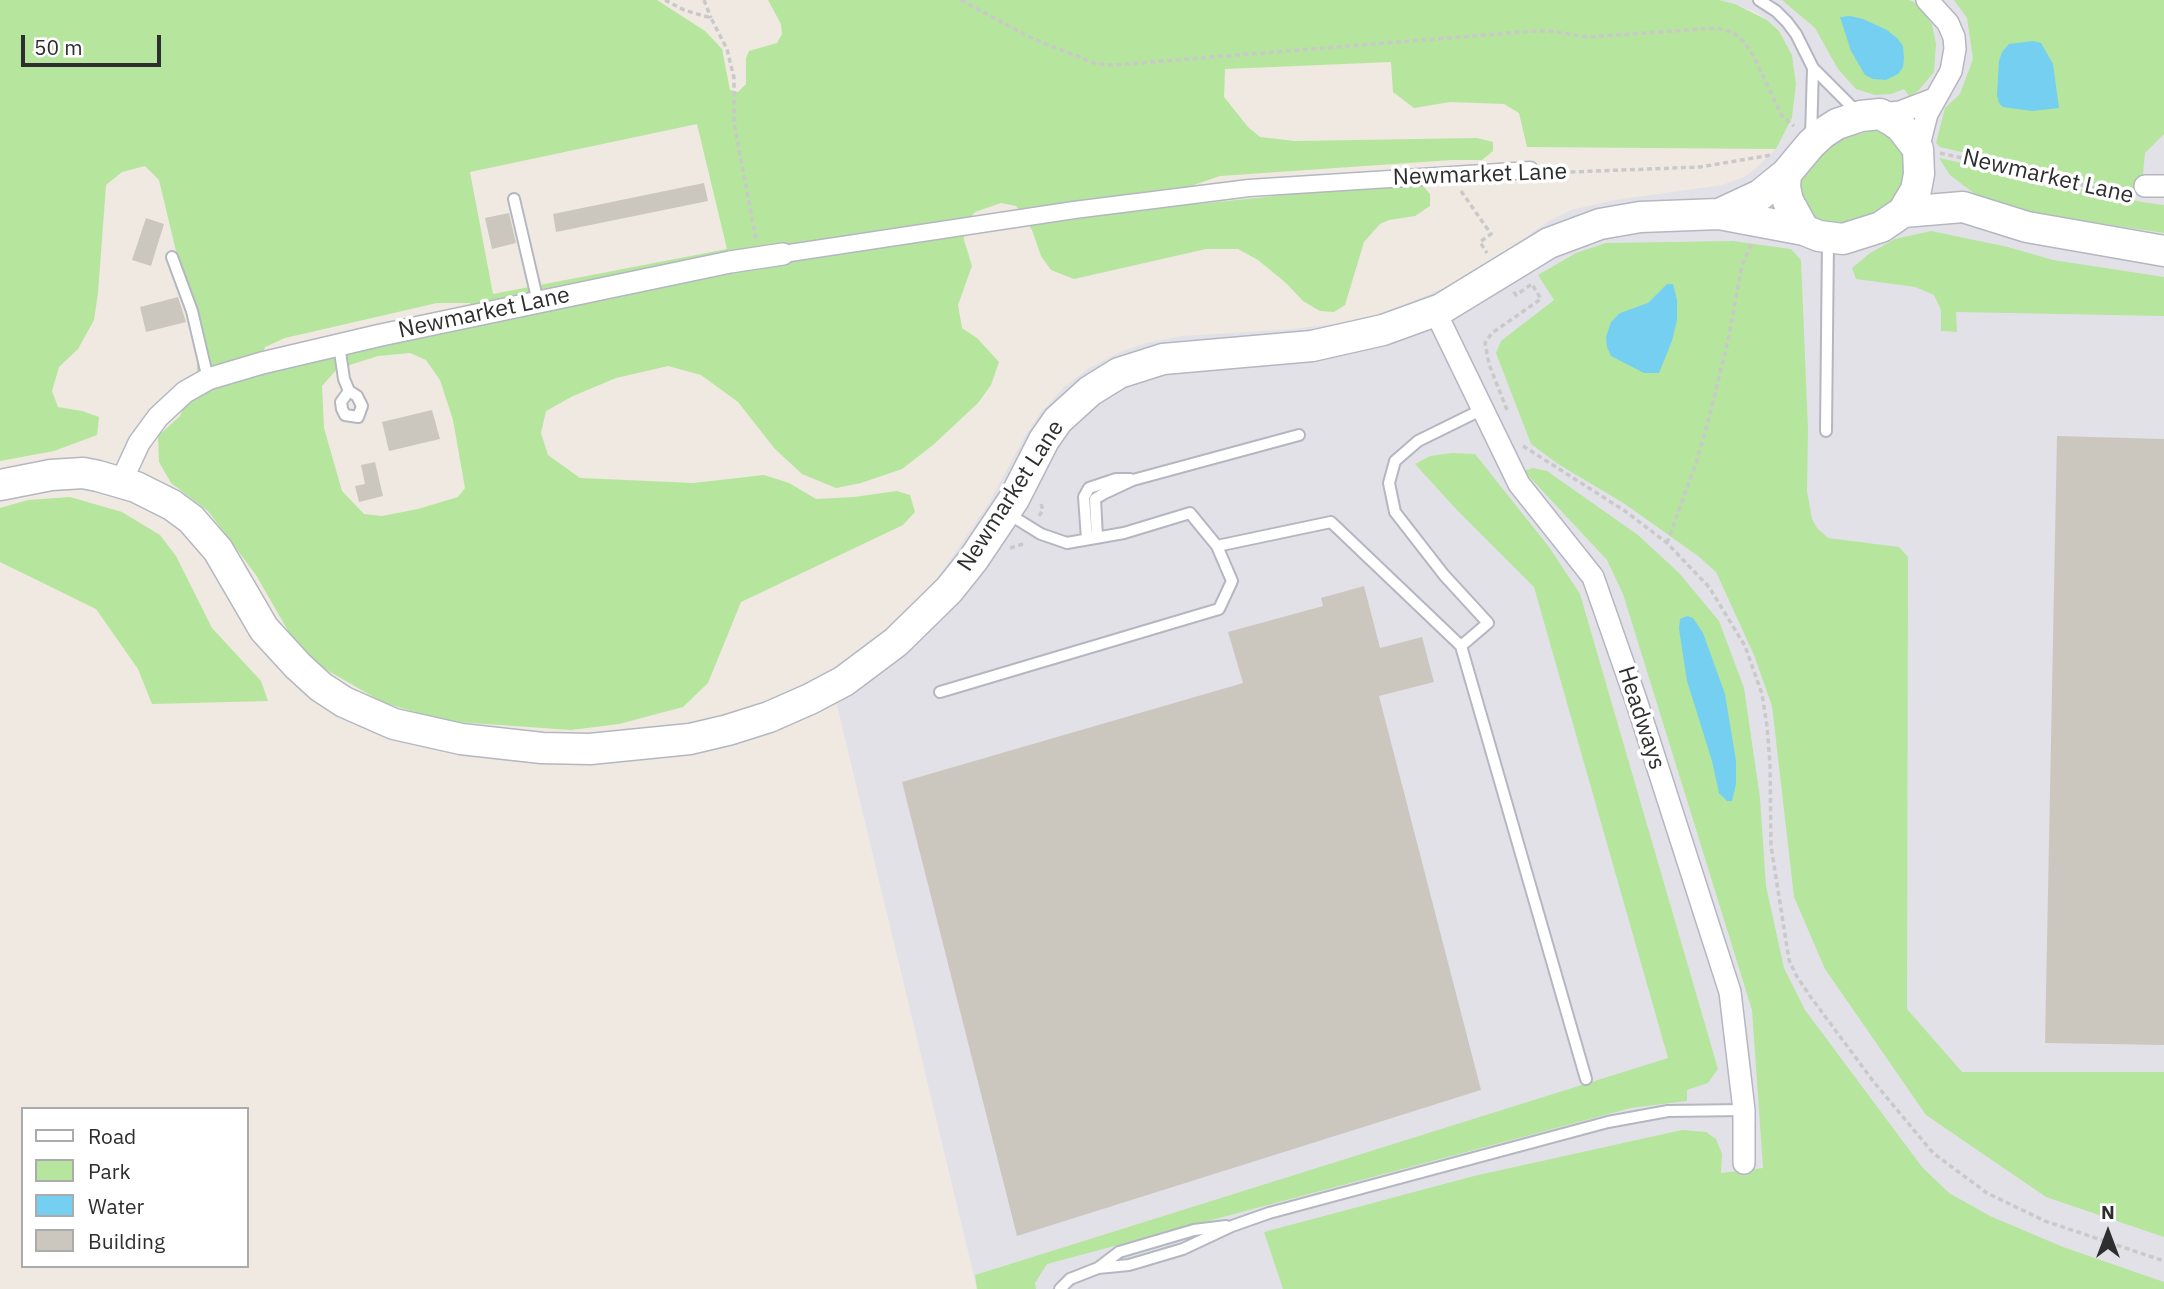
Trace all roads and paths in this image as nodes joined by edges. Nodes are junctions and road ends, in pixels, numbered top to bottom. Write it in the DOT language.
graph roads {
  1 [pos="664,0"];
  2 [pos="704,0"];
  3 [pos="961,0"];
  4 [pos="1759,0"];
  5 [pos="1927,0"];
  6 [pos="711,18"];
  7 [pos="1813,68"];
  8 [pos="1934,99"];
  9 [pos="1870,115"];
  10 [pos="1802,135"];
  11 [pos="1923,153"];
  12 [pos="1781,164"];
  13 [pos="1530,170"];
  14 [pos="1449,174"];
  15 [pos="2148,190"];
  16 [pos="514,199"];
  17 [pos="1963,207"];
  18 [pos="1903,212"];
  19 [pos="1719,214"];
  20 [pos="1756,232"];
  21 [pos="1816,233"];
  22 [pos="2164,251"];
  23 [pos="783,254"];
  24 [pos="172,257"];
  25 [pos="759,257"];
  26 [pos="1492,260"];
  27 [pos="1510,286"];
  28 [pos="538,302"];
  29 [pos="1435,311"];
  30 [pos="339,345"];
  31 [pos="208,379"];
  32 [pos="349,391"];
  33 [pos="1483,409"];
  34 [pos="1507,411"];
  35 [pos="1826,430"];
  36 [pos="1299,435"];
  37 [pos="1520,440"];
  38 [pos="121,482"];
  39 [pos="0,485"];
  40 [pos="1039,498"];
  41 [pos="1005,512"];
  42 [pos="1032,528"];
  43 [pos="1092,538"];
  44 [pos="1667,543"];
  45 [pos="1217,546"];
  46 [pos="1005,551"];
  47 [pos="1461,646"];
  48 [pos="940,692"];
  49 [pos="1586,1079"];
  50 [pos="1744,1110"];
  51 [pos="1744,1163"];
  52 [pos="1233,1226"];
  53 [pos="2164,1261"];
  54 [pos="1098,1268"];
  55 [pos="1060,1289"];
  1 -- 6 [label="path"];
  2 -- 6 [label="path"];
  3 -- 10 [label="path"];
  4 -- 7 [label="lane"];
  5 -- 8 [label="street"];
  6 -- 25 [label="path"];
  7 -- 9 [label="lane"];
  7 -- 10 [label="lane"];
  8 -- 9 [label="street"];
  8 -- 11 [label="street"];
  9 -- 10 [label="main road, Newmarket Lane"];
  9 -- 11 [label="main road, Newmarket Lane"];
  10 -- 12 [label="main road, Newmarket Lane"];
  11 -- 15 [label="path, Newmarket Lane"];
  11 -- 17 [label="main road, Newmarket Lane"];
  11 -- 18 [label="main road"];
  12 -- 13 [label="path, Newmarket Lane"];
  12 -- 19 [label="main road, Newmarket Lane"];
  12 -- 21 [label="main road"];
  13 -- 14 [label="street, Newmarket Lane"];
  14 -- 23 [label="street, Newmarket Lane"];
  14 -- 26 [label="path"];
  16 -- 28 [label="lane"];
  17 -- 18 [label="main road, Newmarket Lane"];
  17 -- 22 [label="main road, Newmarket Lane"];
  18 -- 21 [label="main road, Newmarket Lane"];
  19 -- 21 [label="main road, Newmarket Lane"];
  19 -- 29 [label="main road, Newmarket Lane"];
  20 -- 44 [label="path"];
  21 -- 35 [label="lane"];
  23 -- 25 [label="street, Newmarket Lane"];
  24 -- 31 [label="lane"];
  25 -- 28 [label="street, Newmarket Lane"];
  27 -- 34 [label="path"];
  28 -- 30 [label="street, Newmarket Lane"];
  29 -- 33 [label="street, Headways"];
  29 -- 41 [label="main road, Newmarket Lane"];
  30 -- 31 [label="street, Newmarket Lane"];
  30 -- 32 [label="lane"];
  31 -- 38 [label="street, Newmarket Lane"];
  33 -- 47 [label="lane"];
  33 -- 50 [label="street, Headways"];
  36 -- 43 [label="lane"];
  37 -- 44 [label="path"];
  38 -- 39 [label="main road, Newmarket Lane"];
  38 -- 41 [label="main road, Newmarket Lane"];
  40 -- 42 [label="path"];
  41 -- 42 [label="lane"];
  42 -- 43 [label="lane"];
  42 -- 46 [label="path"];
  43 -- 45 [label="lane"];
  44 -- 53 [label="path"];
  45 -- 47 [label="lane"];
  45 -- 48 [label="lane"];
  47 -- 49 [label="lane"];
  50 -- 51 [label="street, Headways"];
  50 -- 52 [label="lane"];
  52 -- 54 [label="lane"];
  52 -- 54 [label="lane"];
  54 -- 55 [label="lane"];
}
